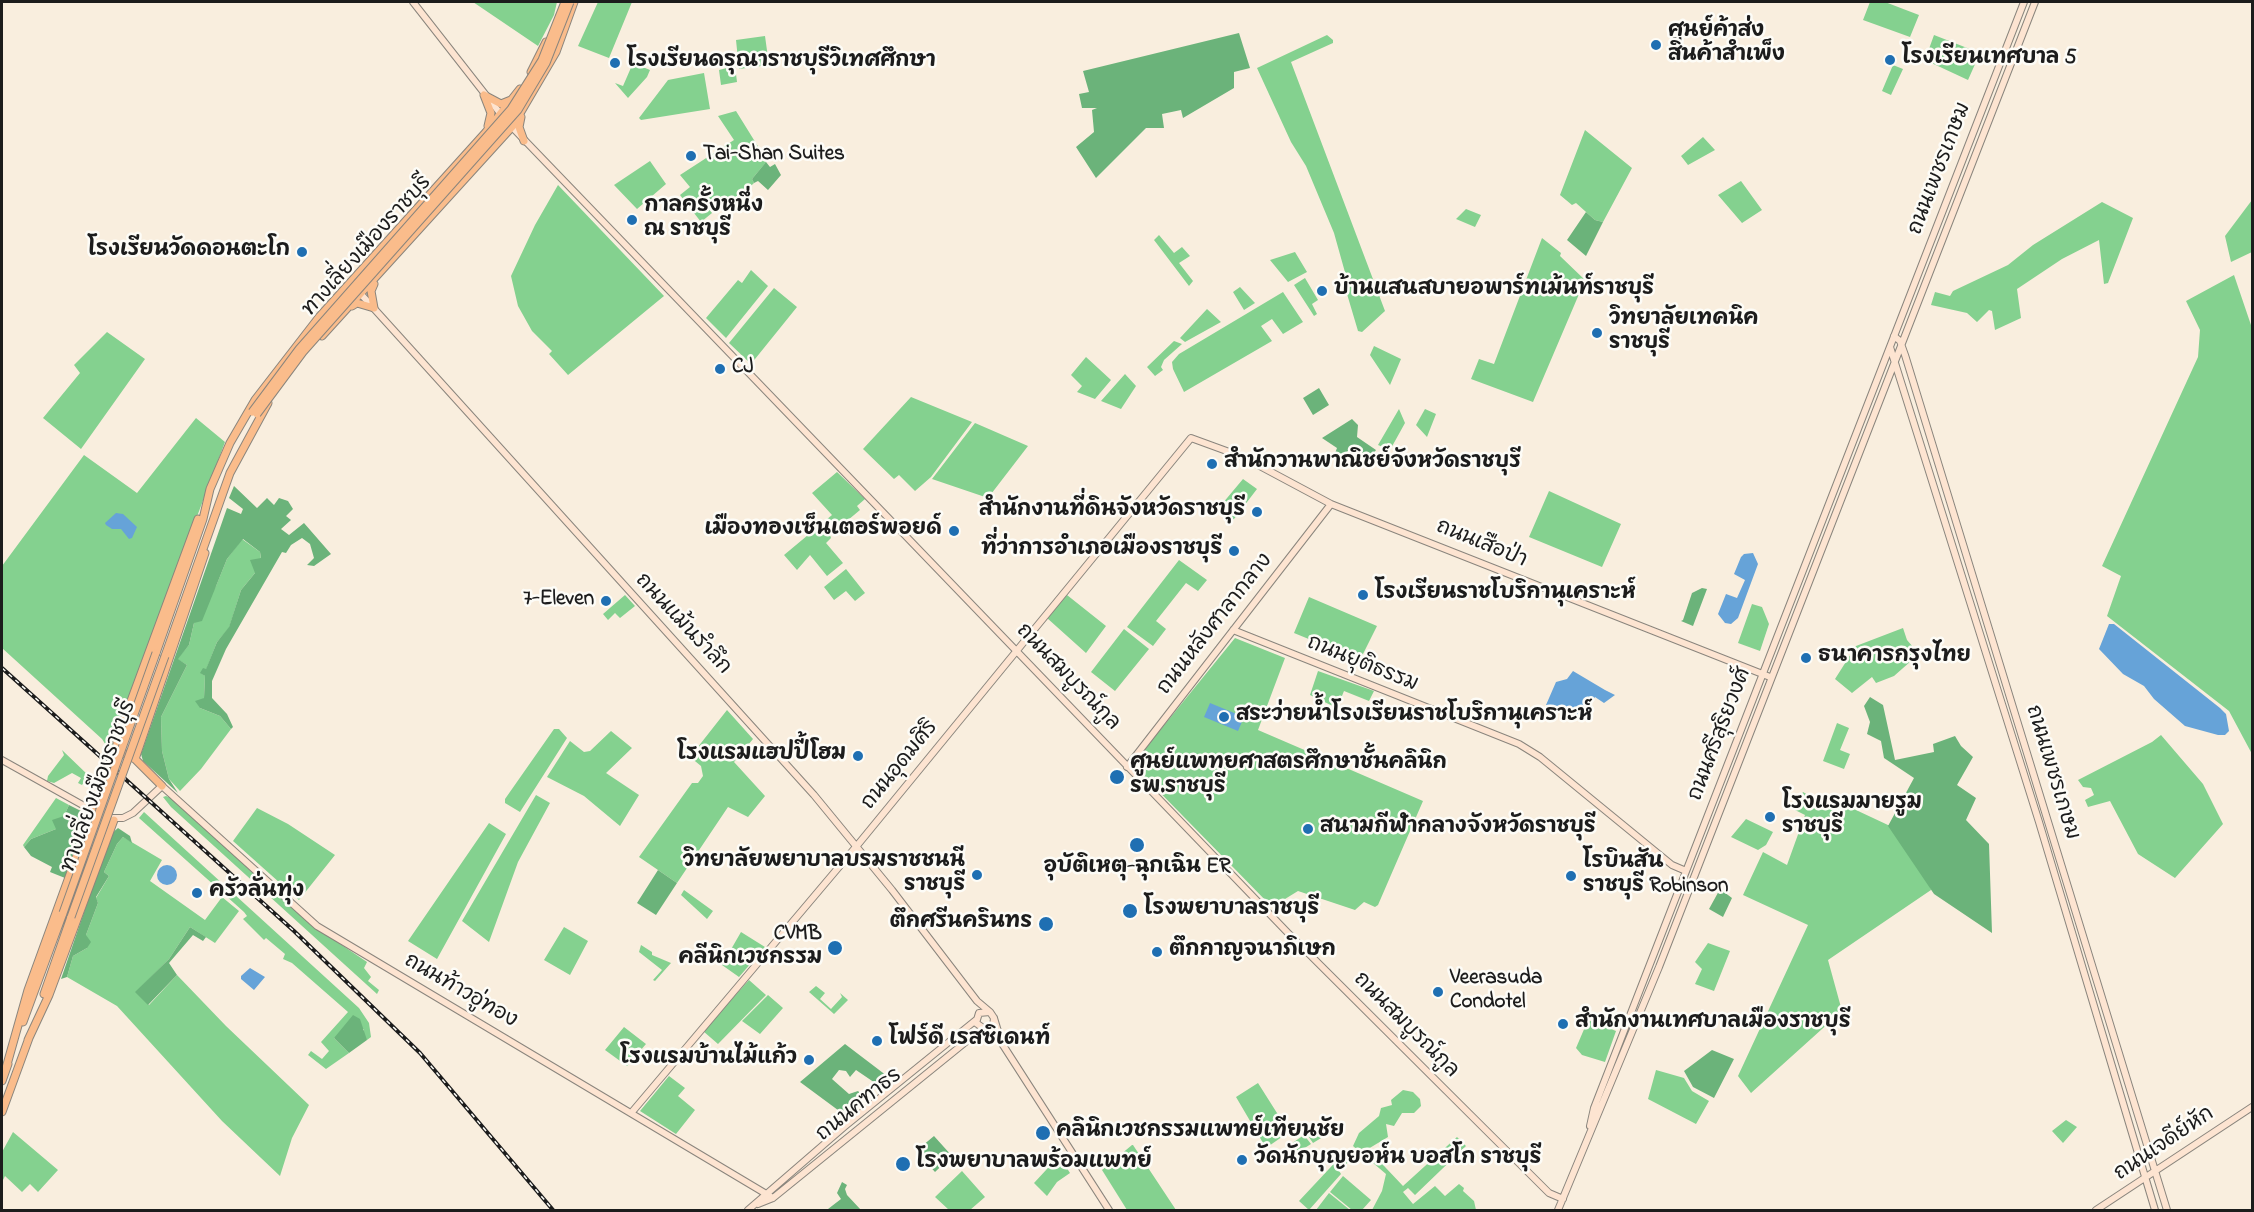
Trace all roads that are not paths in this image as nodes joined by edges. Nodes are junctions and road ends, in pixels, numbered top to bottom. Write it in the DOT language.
graph roads {
  1 [pos="413,2"];
  2 [pos="563,2"];
  3 [pos="572,2"];
  4 [pos="2024,2"];
  5 [pos="2035,2"];
  6 [pos="484,95"];
  7 [pos="512,100"];
  8 [pos="500,114"];
  9 [pos="522,115"];
  10 [pos="512,127"];
  11 [pos="486,132"];
  12 [pos="501,140"];
  13 [pos="524,141"];
  14 [pos="378,276"];
  15 [pos="351,282"];
  16 [pos="361,294"];
  17 [pos="374,308"];
  18 [pos="342,314"];
  19 [pos="1894,336"];
  20 [pos="1901,346"];
  21 [pos="1889,347"];
  22 [pos="1895,362"];
  23 [pos="255,413"];
  24 [pos="1191,438"];
  25 [pos="230,473"];
  26 [pos="210,489"];
  27 [pos="220,498"];
  28 [pos="1331,504"];
  29 [pos="203,519"];
  30 [pos="1233,630"];
  31 [pos="1016,650"];
  32 [pos="1762,674"];
  33 [pos="1770,677"];
  34 [pos="1741,732"];
  35 [pos="1749,735"];
  36 [pos="135,759"];
  37 [pos="2,760"];
  38 [pos="1126,766"];
  39 [pos="162,786"];
  40 [pos="93,811"];
  41 [pos="2046,812"];
  42 [pos="2036,815"];
  43 [pos="114,820"];
  44 [pos="856,846"];
  45 [pos="1686,871"];
  46 [pos="977,1001"];
  47 [pos="992,1015"];
  48 [pos="976,1019"];
  49 [pos="986,1030"];
  50 [pos="28,1040"];
  51 [pos="1001,1042"];
  52 [pos="6,1068"];
  53 [pos="2,1081"];
  54 [pos="2253,1107"];
  55 [pos="2,1112"];
  56 [pos="632,1112"];
  57 [pos="1588,1136"];
  58 [pos="2155,1172"];
  59 [pos="2145,1179"];
  60 [pos="766,1193"];
  61 [pos="773,1198"];
  62 [pos="1563,1199"];
  63 [pos="751,1208"];
  64 [pos="1109,1210"];
  65 [pos="1558,1210"];
  66 [pos="2096,1210"];
  67 [pos="2155,1210"];
  68 [pos="2168,1210"];
  1 -- 6 [label="street, ถนนสมบูรณ์กูล"];
  2 -- 7 [label="main road, ทางเลี่ยงเมืองราชบุรี"];
  2 -- 23 [label="main road, ทางเลี่ยงเมืองราชบุรี, bridge"];
  3 -- 9 [label="main road, ทางเลี่ยงเมืองราชบุรี"];
  3 -- 23 [label="main road, ทางเลี่ยงเมืองราชบุรี, bridge"];
  4 -- 19 [label="street, ถนนเพชรเกษม"];
  5 -- 20 [label="street, ถนนเพชรเกษม"];
  6 -- 7 [label="main road"];
  6 -- 8 [label="street, ถนนสมบูรณ์กูล"];
  6 -- 11 [label="main road"];
  7 -- 8 [label="main road, ทางเลี่ยงเมืองราชบุรี"];
  8 -- 10 [label="street, ถนนสมบูรณ์กูล"];
  8 -- 11 [label="main road, ทางเลี่ยงเมืองราชบุรี"];
  9 -- 10 [label="main road, ทางเลี่ยงเมืองราชบุรี"];
  9 -- 13 [label="main road"];
  10 -- 12 [label="main road, ทางเลี่ยงเมืองราชบุรี"];
  10 -- 13 [label="street, ถนนสมบูรณ์กูล"];
  11 -- 15 [label="main road, ทางเลี่ยงเมืองราชบุรี"];
  12 -- 13 [label="main road"];
  12 -- 14 [label="main road, ทางเลี่ยงเมืองราชบุรี"];
  13 -- 31 [label="street, ถนนสมบูรณ์กูล"];
  14 -- 16 [label="main road, ทางเลี่ยงเมืองราชบุรี"];
  14 -- 17 [label="main road"];
  15 -- 16 [label="street, ถนนแม้นรำลึก"];
  15 -- 26 [label="main road, ทางเลี่ยงเมืองราชบุรี"];
  16 -- 17 [label="street, ถนนแม้นรำลึก"];
  16 -- 18 [label="main road, ทางเลี่ยงเมืองราชบุรี"];
  17 -- 18 [label="main road"];
  17 -- 44 [label="street, ถนนแม้นรำลึก"];
  18 -- 25 [label="main road, ทางเลี่ยงเมืองราชบุรี"];
  19 -- 20 [label="street, ถนนเพชรเกษม"];
  19 -- 21 [label="street, ถนนศรีสุริยวงศ์"];
  20 -- 22 [label="street, ถนนศรีสุริยวงศ์"];
  20 -- 41 [label="street, ถนนเพชรเกษม"];
  21 -- 22 [label="street, ถนนเพชรเกษม"];
  21 -- 32 [label="street, ถนนศรีสุริยวงศ์"];
  22 -- 33 [label="street, ถนนศรีสุริยวงศ์"];
  22 -- 42 [label="street, ถนนเพชรเกษม"];
  23 -- 25 [label="main road, ทางเลี่ยงเมืองราชบุรี"];
  23 -- 29 [label="main road, ทางเลี่ยงเมืองราชบุรี"];
  24 -- 28 [label="street, ถนนเสือป่า"];
  24 -- 31 [label="street, ถนนอุดมศิริ"];
  25 -- 27 [label="main road, ทางเลี่ยงเมืองราชบุรี"];
  26 -- 29 [label="main road, ทางเลี่ยงเมืองราชบุรี"];
  26 -- 36 [label="main road"];
  27 -- 36 [label="main road"];
  27 -- 50 [label="main road, ทางเลี่ยงเมืองราชบุรี, bridge"];
  28 -- 30 [label="street, ถนนหลังศาลากลาง"];
  28 -- 32 [label="street, ถนนเสือป่า"];
  29 -- 52 [label="main road, ทางเลี่ยงเมืองราชบุรี, bridge"];
  30 -- 38 [label="street, ถนนหลังศาลากลาง"];
  30 -- 45 [label="street, ถนนยุติธรรม"];
  31 -- 38 [label="street, ถนนสมบูรณ์กูล"];
  31 -- 44 [label="street, ถนนอุดมศิริ"];
  32 -- 33 [label="street, ถนนเสือป่า"];
  32 -- 34 [label="street, ถนนศรีสุริยวงศ์"];
  33 -- 35 [label="street, ถนนศรีสุริยวงศ์"];
  34 -- 35 [label="street"];
  34 -- 45 [label="street, ถนนศรีสุริยวงศ์"];
  35 -- 57 [label="street, ถนนศรีสุริยวงศ์"];
  36 -- 39 [label="main road"];
  37 -- 40 [label="street"];
  38 -- 62 [label="street, ถนนสมบูรณ์กูล"];
  39 -- 43 [label="street"];
  39 -- 56 [label="street, ถนนท้าวอู่ทอง"];
  40 -- 43 [label="street"];
  40 -- 52 [label="main road"];
  41 -- 42 [label="street"];
  41 -- 58 [label="street, ถนนเพชรเกษม"];
  42 -- 59 [label="street, ถนนเพชรเกษม"];
  43 -- 50 [label="main road"];
  44 -- 46 [label="street, ถนนแม้นรำลึก"];
  44 -- 56 [label="street, ถนนอุดมศิริ"];
  45 -- 57 [label="street, ถนนศรีสุริยวงศ์"];
  46 -- 47 [label="street, ถนนแม้นรำลึก"];
  46 -- 48 [label="street"];
  47 -- 48 [label="street"];
  47 -- 49 [label="street"];
  47 -- 51 [label="street"];
  48 -- 49 [label="street"];
  48 -- 60 [label="street, ถนนคฑาธร"];
  49 -- 51 [label="street"];
  49 -- 61 [label="street, ถนนคฑาธร"];
  50 -- 55 [label="main road, ทางเลี่ยงเมืองราชบุรี"];
  51 -- 64 [label="street"];
  52 -- 53 [label="main road, ทางเลี่ยงเมืองราชบุรี"];
  54 -- 58 [label="street, ถนนเจดีย์หัก"];
  56 -- 60 [label="street, ถนนท้าวอู่ทอง"];
  57 -- 62 [label="street, ถนนศรีสุริยวงศ์"];
  58 -- 59 [label="street, ถนนเจดีย์หัก"];
  58 -- 68 [label="street, ถนนเพชรเกษม"];
  59 -- 66 [label="street, ถนนเจดีย์หัก"];
  59 -- 67 [label="street, ถนนเพชรเกษม"];
  60 -- 61 [label="street, ถนนท้าวอู่ทอง"];
  60 -- 63 [label="street, ถนนคฑาธร"];
  61 -- 63 [label="street, ถนนคฑาธร"];
  62 -- 65 [label="street, ถนนศรีสุริยวงศ์"];
}
